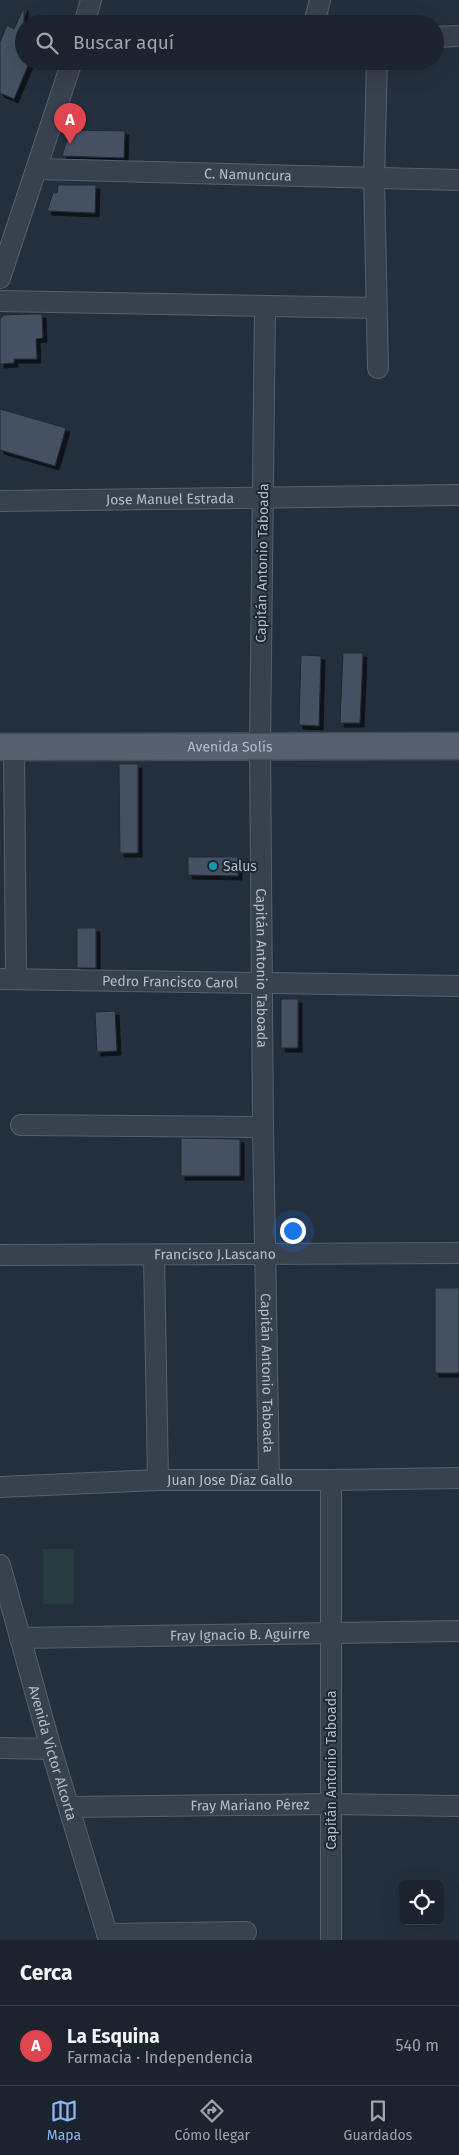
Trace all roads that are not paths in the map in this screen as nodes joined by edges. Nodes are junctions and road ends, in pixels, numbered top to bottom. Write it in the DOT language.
graph roads {
  1 [pos="320,0"];
  2 [pos="88,1"];
  3 [pos="86,15"];
  4 [pos="316,15"];
  5 [pos="459,36"];
  6 [pos="444,37"];
  7 [pos="69,70"];
  8 [pos="377,70"];
  9 [pos="37,169"];
  10 [pos="374,178"];
  11 [pos="459,180"];
  12 [pos="0,278"];
  13 [pos="0,301"];
  14 [pos="265,307"];
  15 [pos="376,308"];
  16 [pos="378,368"];
  17 [pos="459,495"];
  18 [pos="261,498"];
  19 [pos="0,501"];
  20 [pos="260,746"];
  21 [pos="459,746"];
  22 [pos="7,747"];
  23 [pos="8,979"];
  24 [pos="263,983"];
  25 [pos="459,986"];
  26 [pos="20,1125"];
  27 [pos="263,1127"];
  28 [pos="459,1253"];
  29 [pos="264,1254"];
  30 [pos="0,1255"];
  31 [pos="154,1255"];
  32 [pos="459,1478"];
  33 [pos="158,1480"];
  34 [pos="269,1480"];
  35 [pos="331,1480"];
  36 [pos="0,1486"];
  37 [pos="0,1566"];
  38 [pos="459,1631"];
  39 [pos="330,1632"];
  40 [pos="20,1638"];
  41 [pos="0,1748"];
  42 [pos="51,1749"];
  43 [pos="331,1804"];
  44 [pos="459,1806"];
  45 [pos="70,1807"];
  46 [pos="246,1932"];
  47 [pos="108,1937"];
  48 [pos="331,1940"];
  1 -- 4 [label="street"];
  2 -- 3 [label="street"];
  5 -- 6 [label="street"];
  7 -- 9 [label="street"];
  8 -- 10 [label="street"];
  9 -- 10 [label="street, C. Namuncura"];
  9 -- 12 [label="street"];
  10 -- 11 [label="street, C. Namuncura"];
  10 -- 15 [label="street"];
  13 -- 14 [label="street"];
  14 -- 15 [label="street"];
  14 -- 18 [label="street, Capitán Antonio Taboada"];
  15 -- 16 [label="street"];
  17 -- 18 [label="street, Jose Manuel Estrada"];
  18 -- 19 [label="street, Jose Manuel Estrada"];
  18 -- 20 [label="street, Capitán Antonio Taboada"];
  20 -- 21 [label="main road, Avenida Solís"];
  20 -- 22 [label="main road, Avenida Solís"];
  20 -- 24 [label="street, Capitán Antonio Taboada"];
  22 -- 23 [label="street"];
  23 -- 24 [label="street, Pedro Francisco Carol"];
  24 -- 25 [label="street, Pedro Francisco Carol"];
  24 -- 27 [label="street, Capitán Antonio Taboada"];
  26 -- 27 [label="street"];
  27 -- 29 [label="street, Capitán Antonio Taboada"];
  28 -- 29 [label="street, Francisco J.Lascano"];
  29 -- 31 [label="street, Francisco J.Lascano"];
  29 -- 34 [label="street, Capitán Antonio Taboada"];
  30 -- 31 [label="street, Francisco J.Lascano"];
  31 -- 33 [label="street"];
  32 -- 35 [label="street, Juan Jose Díaz Gallo"];
  33 -- 34 [label="street, Juan Jose Díaz Gallo"];
  33 -- 36 [label="street, Juan Jose Díaz Gallo"];
  34 -- 35 [label="street, Juan Jose Díaz Gallo"];
  35 -- 39 [label="street, Capitán Antonio Taboada"];
  37 -- 40 [label="street, Avenida Victor Alcorta"];
  38 -- 39 [label="street, Fray Ignacio B. Aguirre"];
  39 -- 40 [label="street, Fray Ignacio B. Aguirre"];
  39 -- 43 [label="street, Capitán Antonio Taboada"];
  40 -- 42 [label="street, Avenida Victor Alcorta"];
  41 -- 42 [label="street"];
  42 -- 45 [label="street, Avenida Victor Alcorta"];
  43 -- 44 [label="street, Fray Mariano Pérez"];
  43 -- 45 [label="street, Fray Mariano Pérez"];
  43 -- 48 [label="street, Capitán Antonio Taboada"];
  45 -- 47 [label="street, Avenida Victor Alcorta"];
  46 -- 47 [label="street"];
}
